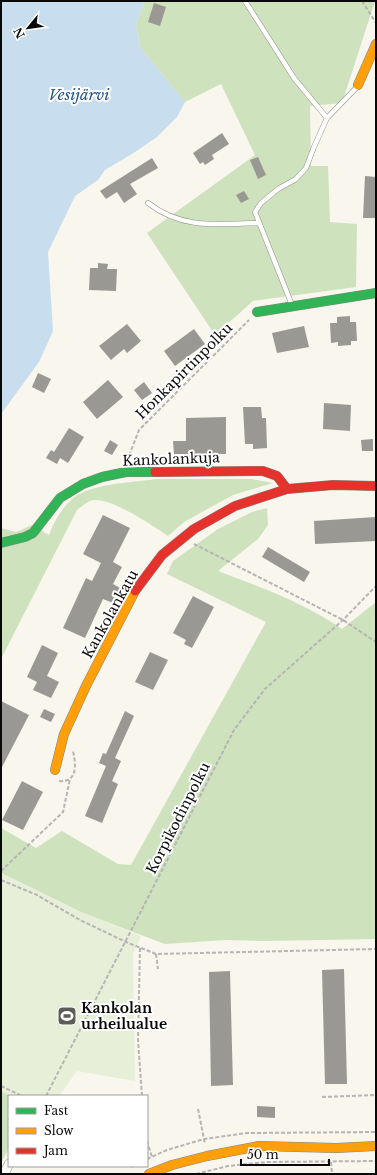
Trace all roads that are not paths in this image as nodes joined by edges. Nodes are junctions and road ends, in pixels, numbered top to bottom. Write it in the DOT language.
graph roads {
  1 [pos="245,1"];
  2 [pos="376,44"];
  3 [pos="358,85"];
  4 [pos="328,118"];
  5 [pos="148,203"];
  6 [pos="259,223"];
  7 [pos="376,293"];
  8 [pos="292,306"];
  9 [pos="257,312"];
  10 [pos="376,486"];
  11 [pos="287,489"];
  12 [pos="1,543"];
  13 [pos="55,770"];
  14 [pos="376,1146"];
  15 [pos="149,1174"];
  1 -- 4 [label="lane"];
  2 -- 3 [label="street"];
  3 -- 4 [label="lane"];
  4 -- 6 [label="lane"];
  5 -- 6 [label="lane"];
  6 -- 8 [label="lane"];
  7 -- 8 [label="street"];
  8 -- 9 [label="street"];
  10 -- 11 [label="street, Kankolankatu"];
  11 -- 12 [label="street, Kankolankuja"];
  11 -- 13 [label="street, Kankolankatu"];
  14 -- 15 [label="street"];
}
